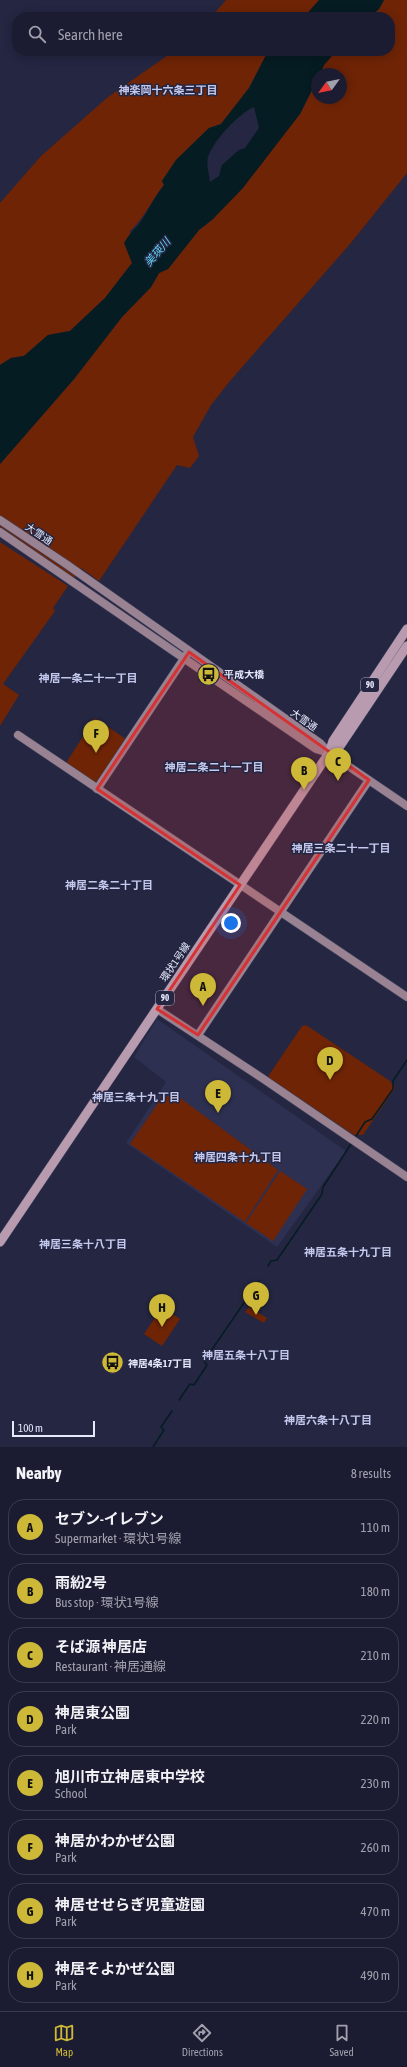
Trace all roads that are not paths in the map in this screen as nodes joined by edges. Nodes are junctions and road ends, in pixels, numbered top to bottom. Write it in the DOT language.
graph roads {
  1 [pos="0,520"];
  2 [pos="0,532"];
  3 [pos="407,629"];
  4 [pos="407,646"];
  5 [pos="187,655"];
  6 [pos="18,735"];
  7 [pos="329,753"];
  8 [pos="369,780"];
  9 [pos="97,789"];
  10 [pos="407,806"];
  11 [pos="240,885"];
  12 [pos="281,912"];
  13 [pos="407,997"];
  14 [pos="157,1009"];
  15 [pos="198,1035"];
  16 [pos="407,1176"];
  17 [pos="0,1242"];
  1 -- 5 [label="street, 大雪通"];
  2 -- 5 [label="street, 大雪通"];
  3 -- 7 [label="main road, 環状1号線 / 90"];
  4 -- 7 [label="main road, 環状1号線 / 90"];
  5 -- 7 [label="street, 大雪通"];
  5 -- 9 [label="street"];
  6 -- 9 [label="street"];
  7 -- 8 [label="street, 大雪通"];
  7 -- 11 [label="main road, 環状1号線 / 90"];
  8 -- 10 [label="street, 大雪通"];
  8 -- 12 [label="street"];
  9 -- 11 [label="street"];
  11 -- 12 [label="street"];
  11 -- 14 [label="main road, 環状1号線 / 90"];
  12 -- 13 [label="street"];
  12 -- 15 [label="street"];
  14 -- 15 [label="street"];
  14 -- 17 [label="main road, 環状1号線 / 90"];
  15 -- 16 [label="street"];
}
